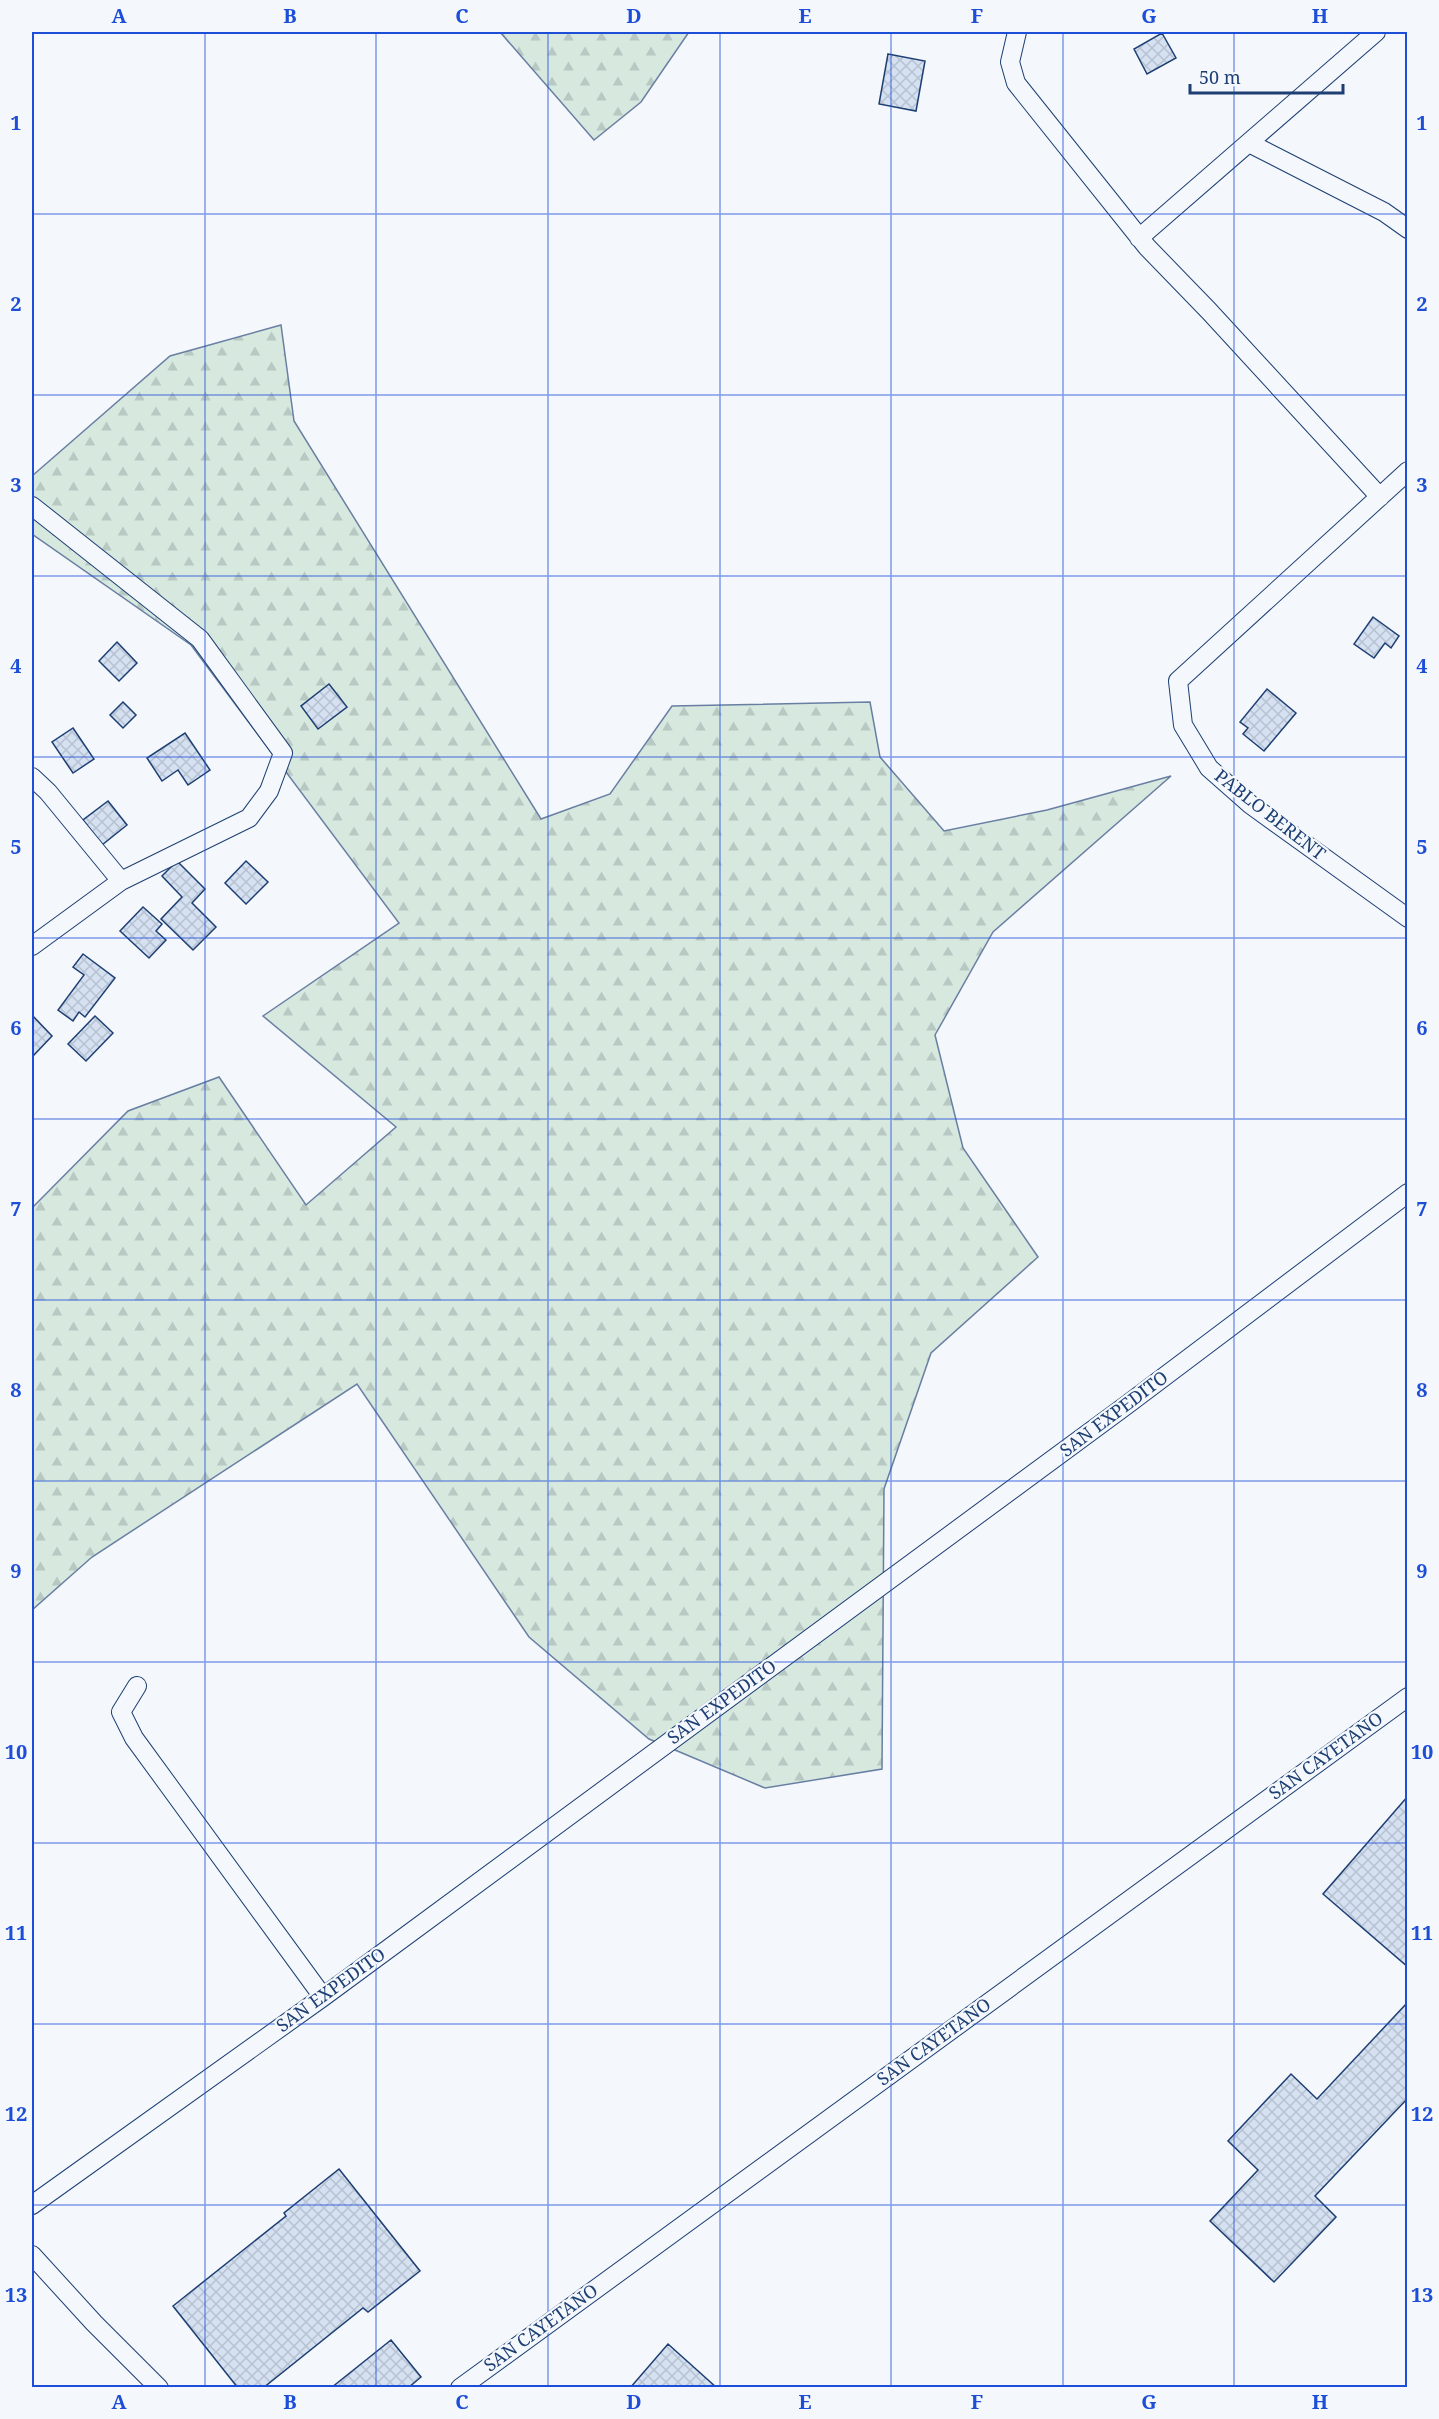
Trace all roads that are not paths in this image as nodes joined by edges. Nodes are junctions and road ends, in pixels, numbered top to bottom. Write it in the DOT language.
graph roads {
  1 [pos="1017,32"];
  2 [pos="1376,32"];
  3 [pos="1249,142"];
  4 [pos="1407,229"];
  5 [pos="1139,238"];
  6 [pos="1407,471"];
  7 [pos="1380,497"];
  8 [pos="32,506"];
  9 [pos="32,777"];
  10 [pos="121,881"];
  11 [pos="1407,918"];
  12 [pos="32,946"];
  13 [pos="1407,1192"];
  14 [pos="137,1686"];
  15 [pos="1407,1697"];
  16 [pos="323,1997"];
  17 [pos="32,2205"];
  18 [pos="32,2255"];
  19 [pos="159,2388"];
  20 [pos="460,2388"];
  1 -- 5 [label="street"];
  2 -- 3 [label="street"];
  3 -- 4 [label="street"];
  3 -- 5 [label="street"];
  5 -- 7 [label="street"];
  6 -- 7 [label="street"];
  7 -- 11 [label="street, PABLO BERENT"];
  8 -- 10 [label="street"];
  9 -- 10 [label="street"];
  10 -- 12 [label="street"];
  13 -- 16 [label="street, SAN EXPEDITO"];
  14 -- 16 [label="street"];
  15 -- 20 [label="street, SAN CAYETANO"];
  16 -- 17 [label="street, SAN EXPEDITO"];
  18 -- 19 [label="street"];
}
